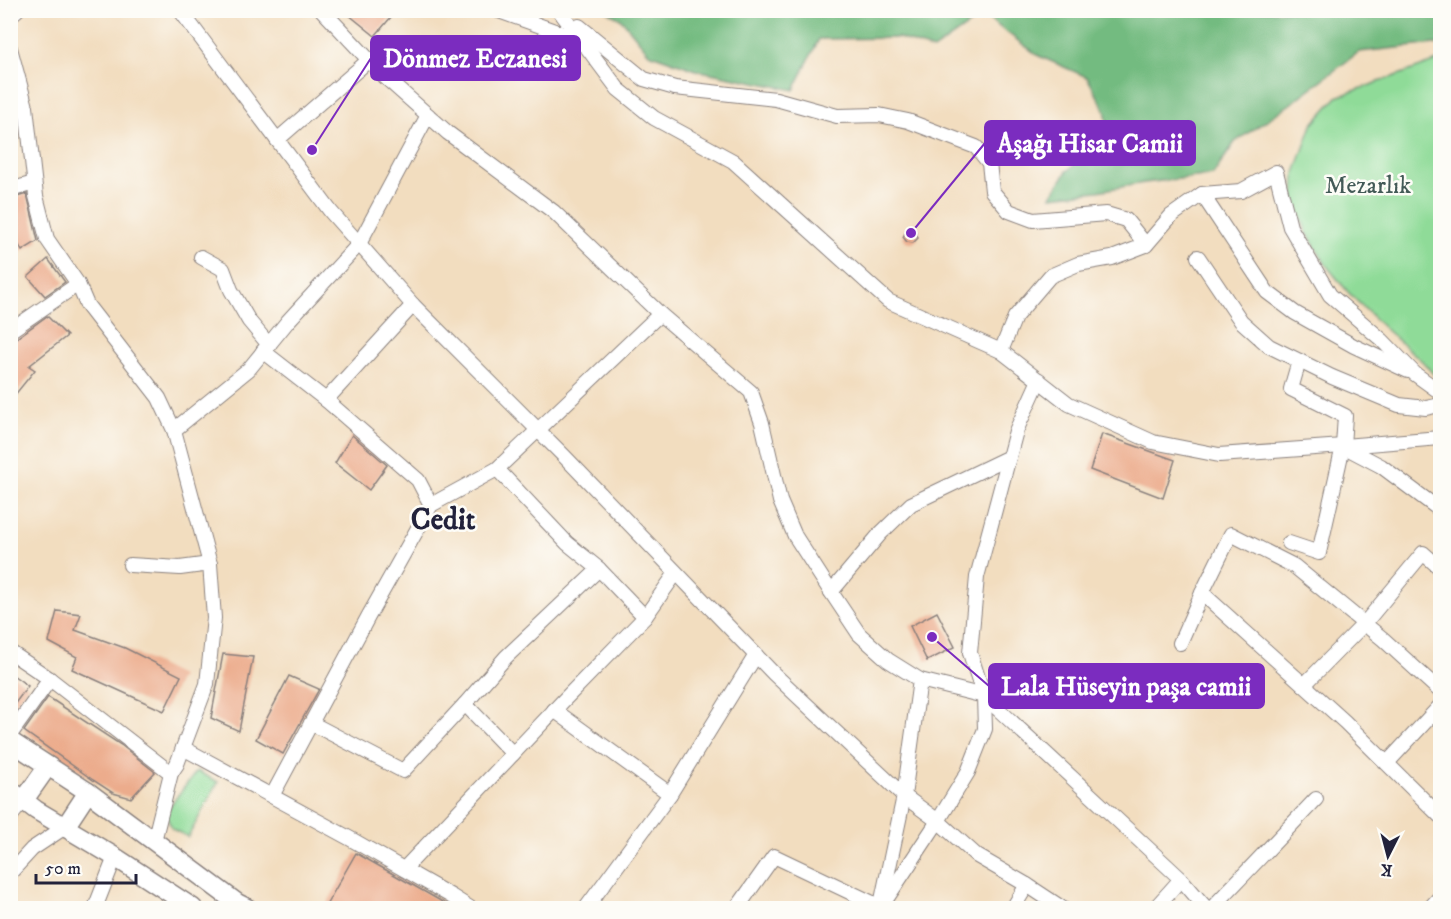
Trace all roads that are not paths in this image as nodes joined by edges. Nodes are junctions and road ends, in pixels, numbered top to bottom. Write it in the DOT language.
graph roads {
  1 [pos="17,10"];
  2 [pos="180,10"];
  3 [pos="322,10"];
  4 [pos="496,10"];
  5 [pos="561,12"];
  6 [pos="10,16"];
  7 [pos="588,47"];
  8 [pos="10,48"];
  9 [pos="369,60"];
  10 [pos="428,115"];
  11 [pos="277,140"];
  12 [pos="34,183"];
  13 [pos="10,190"];
  14 [pos="1202,194"];
  15 [pos="359,244"];
  16 [pos="1146,245"];
  17 [pos="201,257"];
  18 [pos="1198,257"];
  19 [pos="78,284"];
  20 [pos="413,305"];
  21 [pos="660,314"];
  22 [pos="10,331"];
  23 [pos="266,348"];
  24 [pos="1001,351"];
  25 [pos="1299,361"];
  26 [pos="1414,374"];
  27 [pos="1039,380"];
  28 [pos="1440,392"];
  29 [pos="326,400"];
  30 [pos="1440,405"];
  31 [pos="174,430"];
  32 [pos="538,430"];
  33 [pos="1440,438"];
  34 [pos="1343,446"];
  35 [pos="1009,457"];
  36 [pos="497,469"];
  37 [pos="431,505"];
  38 [pos="1440,510"];
  39 [pos="1289,543"];
  40 [pos="210,564"];
  41 [pos="130,566"];
  42 [pos="1440,568"];
  43 [pos="599,569"];
  44 [pos="676,573"];
  45 [pos="831,592"];
  46 [pos="1202,593"];
  47 [pos="645,617"];
  48 [pos="1365,624"];
  49 [pos="1180,643"];
  50 [pos="10,652"];
  51 [pos="756,655"];
  52 [pos="50,679"];
  53 [pos="920,680"];
  54 [pos="1304,685"];
  55 [pos="1440,690"];
  56 [pos="984,696"];
  57 [pos="465,704"];
  58 [pos="1440,706"];
  59 [pos="554,710"];
  60 [pos="311,723"];
  61 [pos="10,735"];
  62 [pos="10,741"];
  63 [pos="183,748"];
  64 [pos="513,754"];
  65 [pos="1387,763"];
  66 [pos="48,766"];
  67 [pos="171,772"];
  68 [pos="88,792"];
  69 [pos="670,794"];
  70 [pos="17,795"];
  71 [pos="272,796"];
  72 [pos="904,796"];
  73 [pos="1316,799"];
  74 [pos="1440,816"];
  75 [pos="10,817"];
  76 [pos="938,821"];
  77 [pos="65,827"];
  78 [pos="154,841"];
  79 [pos="115,857"];
  80 [pos="404,869"];
  81 [pos="10,873"];
  82 [pos="1181,879"];
  83 [pos="1027,885"];
  84 [pos="880,908"];
  85 [pos="95,909"];
  86 [pos="193,909"];
  87 [pos="248,909"];
  88 [pos="470,909"];
  89 [pos="586,909"];
  90 [pos="737,909"];
  91 [pos="1013,909"];
  92 [pos="1062,909"];
  93 [pos="1155,909"];
  94 [pos="1206,909"];
  95 [pos="1212,909"];
  1 -- 6 [label="street"];
  2 -- 11 [label="street"];
  3 -- 9 [label="street"];
  4 -- 7 [label="street"];
  5 -- 7 [label="street"];
  5 -- 16 [label="street"];
  7 -- 24 [label="street"];
  8 -- 12 [label="street"];
  9 -- 10 [label="street"];
  9 -- 11 [label="street"];
  10 -- 15 [label="street"];
  10 -- 21 [label="street"];
  11 -- 15 [label="street"];
  12 -- 13 [label="street"];
  12 -- 19 [label="street"];
  14 -- 16 [label="street"];
  14 -- 26 [label="street"];
  14 -- 26 [label="street"];
  15 -- 20 [label="street"];
  15 -- 23 [label="street"];
  16 -- 24 [label="street"];
  17 -- 23 [label="street"];
  18 -- 25 [label="street"];
  19 -- 22 [label="street"];
  19 -- 31 [label="street"];
  20 -- 29 [label="street"];
  20 -- 32 [label="street"];
  21 -- 32 [label="street"];
  21 -- 45 [label="street"];
  23 -- 29 [label="street"];
  23 -- 31 [label="street"];
  24 -- 27 [label="street"];
  25 -- 30 [label="street"];
  25 -- 34 [label="street"];
  26 -- 28 [label="street"];
  27 -- 34 [label="street"];
  27 -- 35 [label="street"];
  29 -- 37 [label="street"];
  31 -- 40 [label="street"];
  32 -- 36 [label="street"];
  32 -- 44 [label="street"];
  33 -- 34 [label="street"];
  34 -- 38 [label="street"];
  34 -- 39 [label="street"];
  35 -- 45 [label="street"];
  35 -- 56 [label="street"];
  36 -- 37 [label="street"];
  36 -- 43 [label="street"];
  37 -- 60 [label="street"];
  40 -- 41 [label="street"];
  40 -- 63 [label="street"];
  42 -- 48 [label="street"];
  43 -- 47 [label="street"];
  43 -- 57 [label="street"];
  44 -- 47 [label="street"];
  44 -- 51 [label="street"];
  45 -- 53 [label="street"];
  46 -- 48 [label="street"];
  46 -- 49 [label="street"];
  46 -- 54 [label="street"];
  47 -- 59 [label="street"];
  48 -- 54 [label="street"];
  48 -- 55 [label="street"];
  50 -- 52 [label="street"];
  51 -- 69 [label="street"];
  51 -- 72 [label="street"];
  52 -- 61 [label="street"];
  52 -- 67 [label="street"];
  53 -- 56 [label="street"];
  53 -- 72 [label="street"];
  54 -- 65 [label="street"];
  56 -- 76 [label="street"];
  56 -- 82 [label="street"];
  57 -- 60 [label="street"];
  57 -- 64 [label="street"];
  58 -- 65 [label="street"];
  59 -- 64 [label="street"];
  59 -- 69 [label="street"];
  60 -- 71 [label="street"];
  62 -- 66 [label="main road"];
  63 -- 67 [label="street"];
  63 -- 71 [label="street"];
  64 -- 80 [label="street"];
  65 -- 74 [label="street"];
  66 -- 68 [label="main road"];
  66 -- 70 [label="main road"];
  67 -- 78 [label="street"];
  68 -- 77 [label="main road"];
  68 -- 78 [label="main road"];
  69 -- 89 [label="street"];
  70 -- 75 [label="street"];
  70 -- 77 [label="main road"];
  71 -- 80 [label="street"];
  72 -- 76 [label="street"];
  72 -- 84 [label="street"];
  73 -- 95 [label="street"];
  76 -- 83 [label="street"];
  76 -- 84 [label="street"];
  77 -- 79 [label="main road"];
  77 -- 81 [label="street"];
  78 -- 87 [label="main road"];
  79 -- 85 [label="street"];
  79 -- 86 [label="main road"];
  80 -- 88 [label="street"];
  82 -- 93 [label="street"];
  82 -- 94 [label="street"];
  83 -- 91 [label="street"];
  83 -- 92 [label="street"];
  84 -- 90 [label="street"];
}
